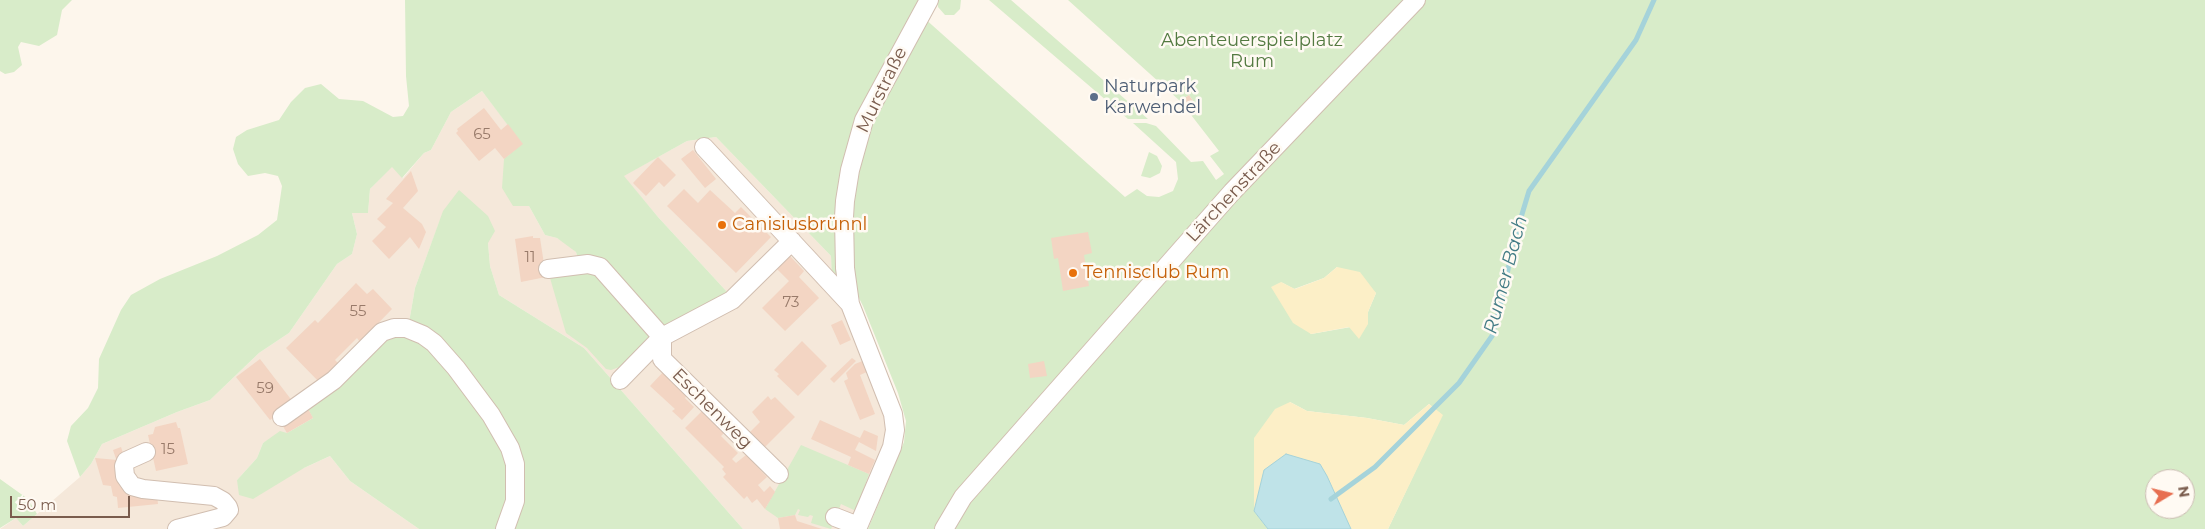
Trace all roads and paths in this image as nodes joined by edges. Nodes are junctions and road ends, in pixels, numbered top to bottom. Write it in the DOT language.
graph roads {
  1 [pos="929,0"];
  2 [pos="1416,0"];
  3 [pos="704,147"];
  4 [pos="792,241"];
  5 [pos="548,269"];
  6 [pos="850,304"];
  7 [pos="662,337"];
  8 [pos="620,380"];
  9 [pos="282,417"];
  10 [pos="146,452"];
  11 [pos="778,474"];
  12 [pos="836,517"];
  13 [pos="858,527"];
  14 [pos="177,529"];
  15 [pos="505,529"];
  16 [pos="944,529"];
  1 -- 6 [label="street, Murstraße"];
  2 -- 16 [label="street, Lärchenstraße"];
  3 -- 4 [label="street, Murstraße"];
  4 -- 6 [label="street, Murstraße"];
  4 -- 7 [label="street"];
  5 -- 7 [label="street"];
  6 -- 13 [label="street, Murstraße"];
  7 -- 8 [label="street"];
  7 -- 11 [label="street, Eschenweg"];
  9 -- 15 [label="street"];
  10 -- 14 [label="street"];
  12 -- 13 [label="street"];
}
